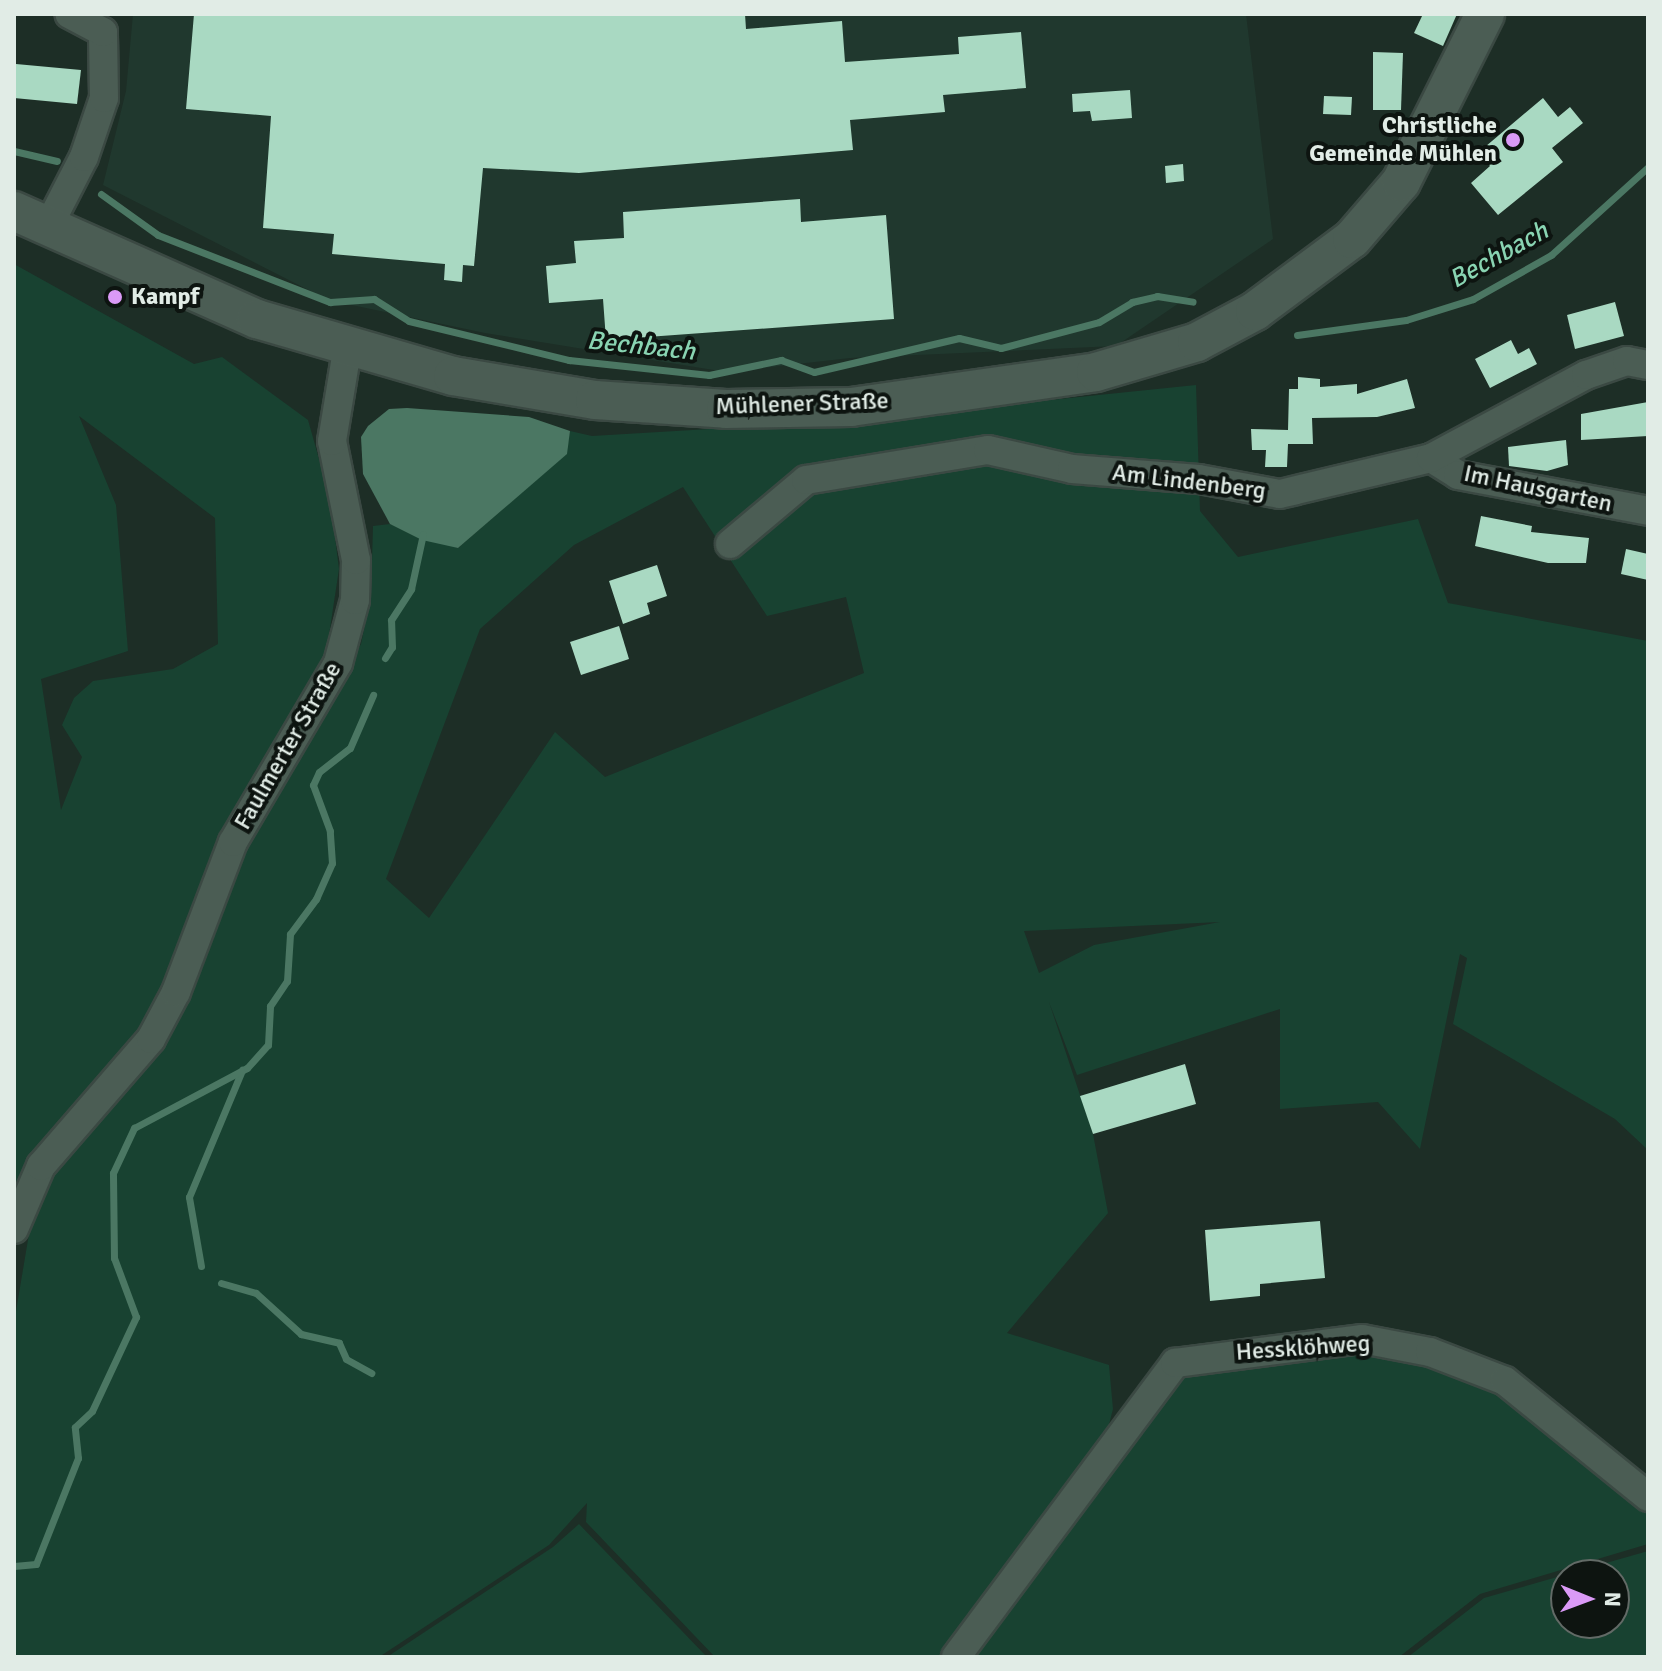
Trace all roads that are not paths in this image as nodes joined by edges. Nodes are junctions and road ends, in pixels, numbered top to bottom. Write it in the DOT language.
graph roads {
  1 [pos="69,14"];
  2 [pos="1485,14"];
  3 [pos="113,23"];
  4 [pos="31,218"];
  5 [pos="347,350"];
  6 [pos="1648,365"];
  7 [pos="1431,458"];
  8 [pos="1648,511"];
  9 [pos="730,544"];
  10 [pos="14,1229"];
  11 [pos="1648,1497"];
  12 [pos="956,1657"];
  1 -- 3 [label="street"];
  2 -- 5 [label="main road, Mühlener Straße"];
  3 -- 4 [label="street"];
  4 -- 5 [label="main road, Mühlener Straße"];
  5 -- 10 [label="street, Faulmerter Straße"];
  6 -- 7 [label="street, Am Lindenberg"];
  7 -- 8 [label="street, Im Hausgarten"];
  7 -- 9 [label="street, Am Lindenberg"];
  11 -- 12 [label="street, Hessklöhweg"];
}
